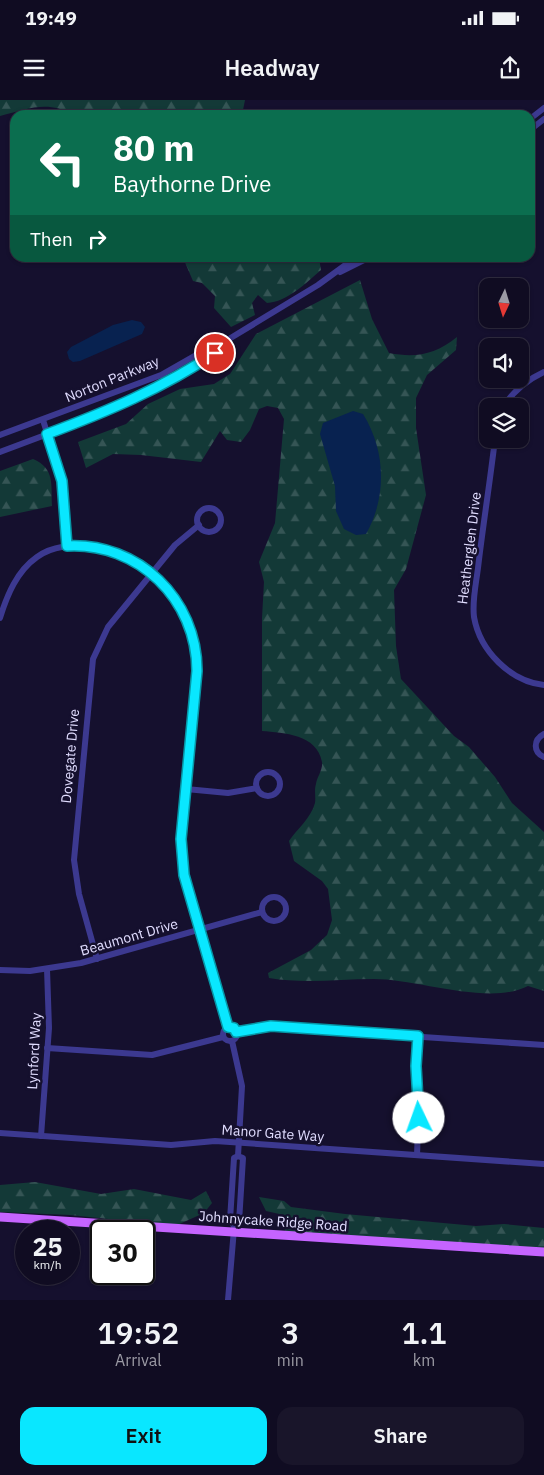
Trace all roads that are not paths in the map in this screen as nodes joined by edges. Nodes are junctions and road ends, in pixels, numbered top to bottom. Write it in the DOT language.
graph roads {
  1 [pos="351,262"];
  2 [pos="360,262"];
  3 [pos="330,277"];
  4 [pos="229,339"];
  5 [pos="544,372"];
  6 [pos="510,398"];
  7 [pos="43,420"];
  8 [pos="47,434"];
  9 [pos="0,435"];
  10 [pos="494,448"];
  11 [pos="0,452"];
  12 [pos="199,525"];
  13 [pos="67,546"];
  14 [pos="152,572"];
  15 [pos="0,618"];
  16 [pos="544,685"];
  17 [pos="544,734"];
  18 [pos="544,757"];
  19 [pos="257,788"];
  20 [pos="186,789"];
  21 [pos="262,912"];
  22 [pos="200,930"];
  23 [pos="97,959"];
  24 [pos="47,969"];
  25 [pos="0,970"];
  26 [pos="228,1027"];
  27 [pos="236,1032"];
  28 [pos="223,1036"];
  29 [pos="418,1036"];
  30 [pos="232,1041"];
  31 [pos="544,1045"];
  32 [pos="47,1048"];
  33 [pos="0,1133"];
  34 [pos="41,1136"];
  35 [pos="239,1143"];
  36 [pos="417,1155"];
  37 [pos="544,1164"];
  38 [pos="0,1217"];
  39 [pos="234,1229"];
  40 [pos="544,1252"];
  41 [pos="228,1300"];
  1 -- 3 [label="street, Norton Parkway"];
  2 -- 3 [label="street, Norton Parkway"];
  3 -- 4 [label="street, Norton Parkway"];
  4 -- 7 [label="street, Norton Parkway"];
  4 -- 8 [label="street, Norton Parkway"];
  5 -- 6 [label="street"];
  7 -- 8 [label="street"];
  7 -- 9 [label="street, Norton Parkway"];
  8 -- 11 [label="street, Norton Parkway"];
  8 -- 13 [label="street"];
  10 -- 16 [label="street, Heatherglen Drive"];
  12 -- 14 [label="street, Dovegate Drive"];
  13 -- 14 [label="street"];
  13 -- 15 [label="street"];
  14 -- 20 [label="street"];
  14 -- 23 [label="street, Dovegate Drive"];
  17 -- 18 [label="street"];
  19 -- 20 [label="street"];
  20 -- 22 [label="street"];
  21 -- 22 [label="street, Beaumont Drive"];
  22 -- 23 [label="street, Beaumont Drive"];
  22 -- 26 [label="street"];
  23 -- 24 [label="street, Beaumont Drive"];
  24 -- 25 [label="street, Beaumont Drive"];
  24 -- 32 [label="street, Lynford Way"];
  26 -- 27 [label="street"];
  26 -- 28 [label="street"];
  27 -- 29 [label="street"];
  27 -- 30 [label="street"];
  28 -- 30 [label="street"];
  28 -- 32 [label="street"];
  29 -- 31 [label="street"];
  29 -- 36 [label="street"];
  30 -- 35 [label="street"];
  32 -- 34 [label="street, Lynford Way"];
  33 -- 34 [label="street, Manor Gate Way"];
  34 -- 35 [label="street, Manor Gate Way"];
  35 -- 36 [label="street, Manor Gate Way"];
  35 -- 39 [label="street"];
  36 -- 37 [label="street, Manor Gate Way"];
  38 -- 39 [label="main road, Johnnycake Ridge Road"];
  39 -- 40 [label="main road, Johnnycake Ridge Road"];
  39 -- 41 [label="street"];
}
